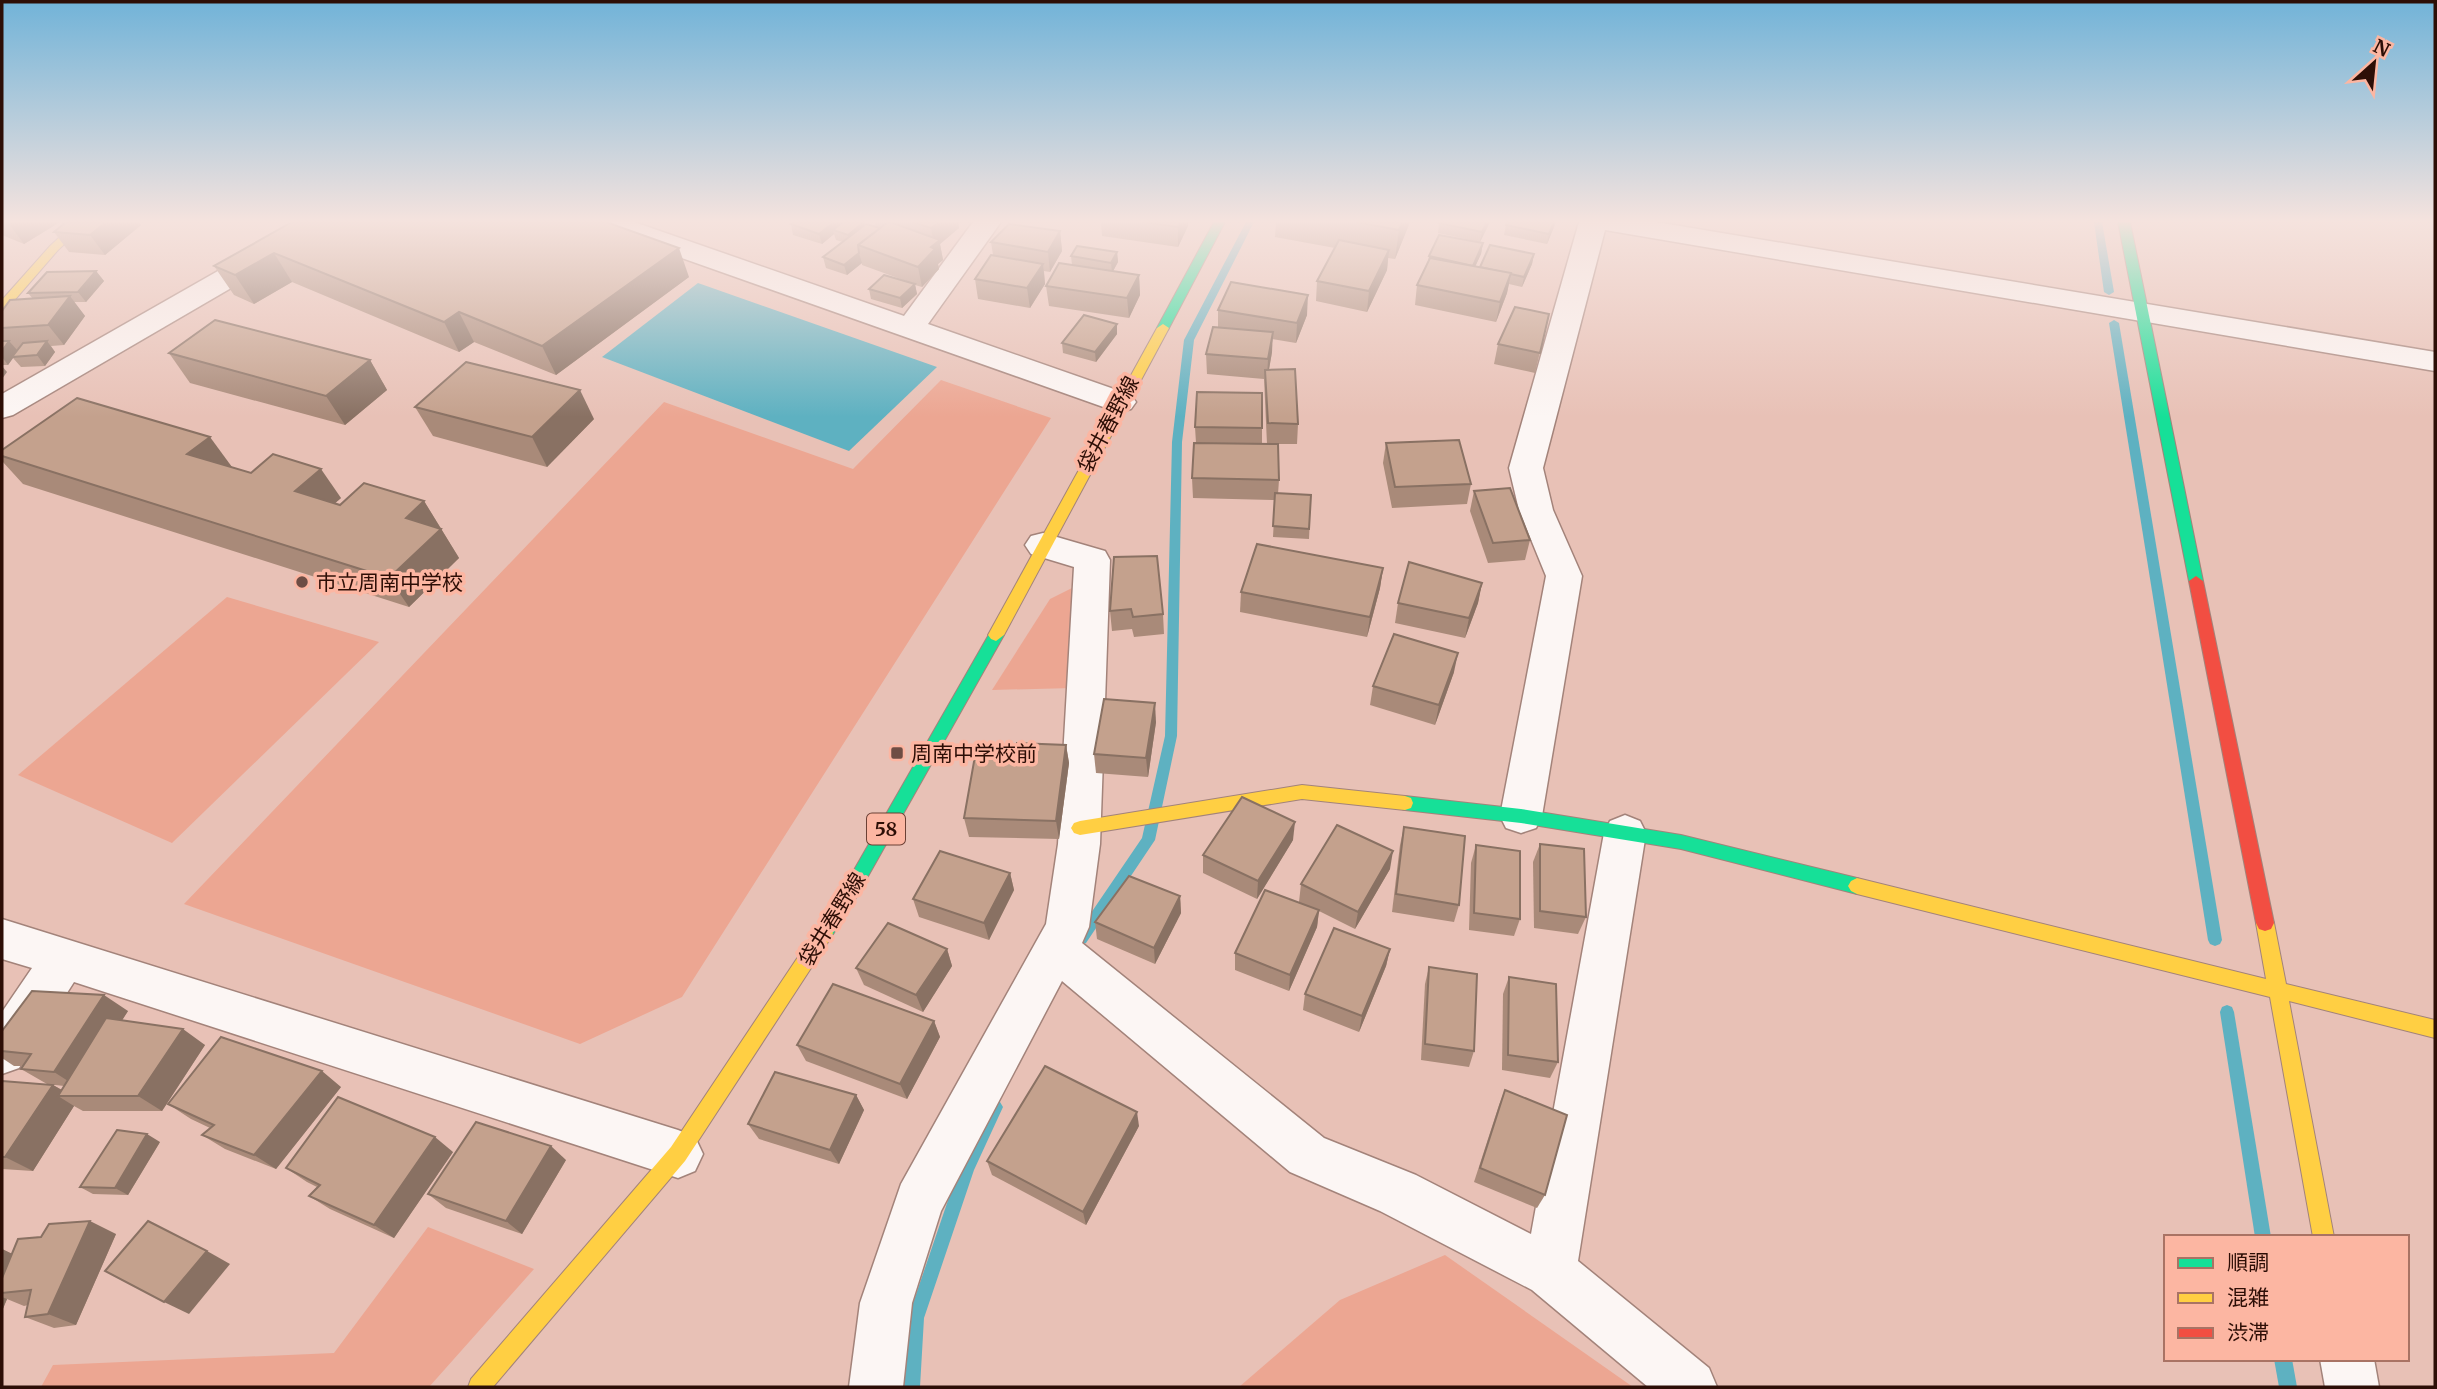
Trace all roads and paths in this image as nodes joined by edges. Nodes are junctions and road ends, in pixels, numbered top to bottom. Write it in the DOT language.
graph roads {
  1 [pos="19,287"];
  2 [pos="210,287"];
  3 [pos="788,287"];
  4 [pos="940,287"];
  5 [pos="1184,287"];
  6 [pos="1575,287"];
  7 [pos="1987,287"];
  8 [pos="2136,287"];
  9 [pos="4,303"];
  10 [pos="2141,313"];
  11 [pos="909,330"];
  12 [pos="2435,362"];
  13 [pos="1120,402"];
  14 [pos="2,408"];
  15 [pos="1043,545"];
  16 [pos="1521,816"];
  17 [pos="1080,828"];
  18 [pos="1625,833"];
  19 [pos="2,939"];
  20 [pos="1055,948"];
  21 [pos="64,960"];
  22 [pos="2278,989"];
  23 [pos="2435,1029"];
  24 [pos="2,1052"];
  25 [pos="678,1154"];
  26 [pos="2324,1235"];
  27 [pos="1550,1272"];
  28 [pos="2347,1361"];
  29 [pos="479,1387"];
  30 [pos="876,1387"];
  31 [pos="1690,1387"];
  32 [pos="2352,1387"];
  1 -- 9 [label="street"];
  2 -- 14 [label="street"];
  3 -- 11 [label="street"];
  4 -- 11 [label="street"];
  5 -- 13 [label="street, 袋井春野線 / 58"];
  6 -- 16 [label="street"];
  7 -- 10 [label="street"];
  8 -- 10 [label="street"];
  10 -- 12 [label="street"];
  10 -- 22 [label="street"];
  11 -- 13 [label="street"];
  13 -- 15 [label="street, 袋井春野線 / 58"];
  15 -- 17 [label="street"];
  15 -- 25 [label="street, 袋井春野線 / 58"];
  16 -- 17 [label="street"];
  16 -- 18 [label="street"];
  17 -- 20 [label="street"];
  18 -- 22 [label="street"];
  18 -- 27 [label="street"];
  19 -- 21 [label="street"];
  20 -- 27 [label="street"];
  20 -- 30 [label="street"];
  21 -- 24 [label="street"];
  21 -- 25 [label="street"];
  22 -- 23 [label="street"];
  22 -- 26 [label="street"];
  25 -- 29 [label="street, 袋井春野線 / 58"];
  27 -- 31 [label="street"];
  28 -- 32 [label="street"];
}
